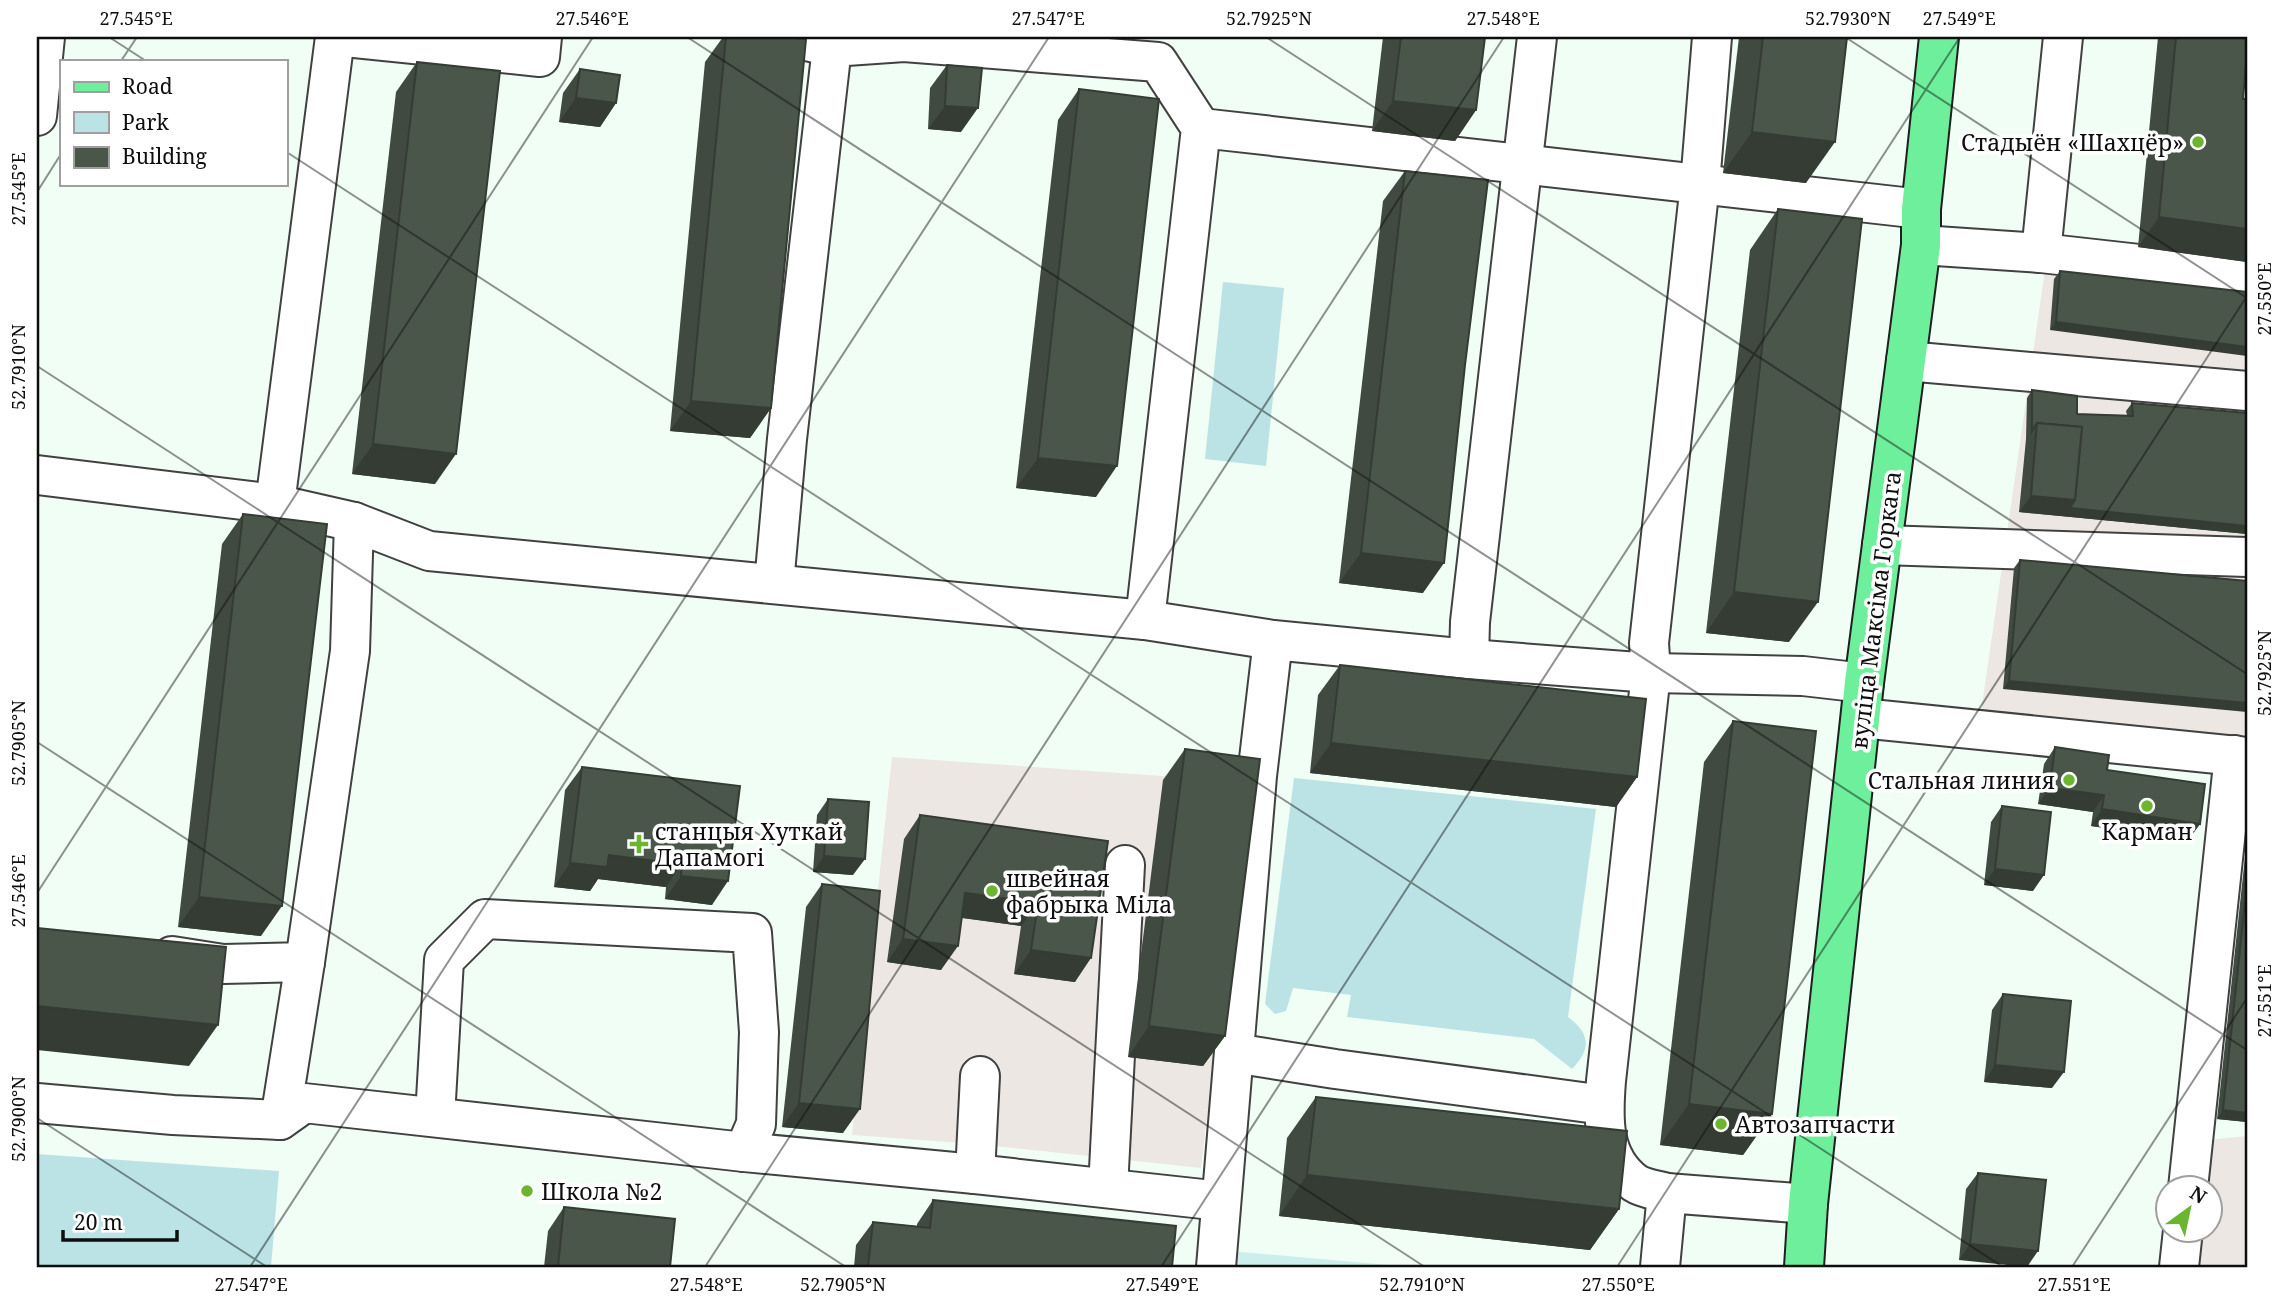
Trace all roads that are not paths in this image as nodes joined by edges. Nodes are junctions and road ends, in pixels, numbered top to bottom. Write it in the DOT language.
graph roads {
  1 [pos="45,37"];
  2 [pos="335,37"];
  3 [pos="345,37"];
  4 [pos="542,37"];
  5 [pos="790,37"];
  6 [pos="1537,37"];
  7 [pos="1712,37"];
  8 [pos="1939,37"];
  9 [pos="2063,37"];
  10 [pos="904,39"];
  11 [pos="832,47"];
  12 [pos="1160,49"];
  13 [pos="37,116"];
  14 [pos="1200,128"];
  15 [pos="1524,164"];
  16 [pos="1700,184"];
  17 [pos="1921,227"];
  18 [pos="2040,253"];
  19 [pos="2247,276"];
  20 [pos="1906,361"];
  21 [pos="2247,391"];
  22 [pos="37,475"];
  23 [pos="275,504"];
  24 [pos="354,522"];
  25 [pos="1882,545"];
  26 [pos="2247,557"];
  27 [pos="774,584"];
  28 [pos="1145,620"];
  29 [pos="1273,640"];
  30 [pos="1469,659"];
  31 [pos="1651,673"];
  32 [pos="1863,700"];
  33 [pos="2241,756"];
  34 [pos="1125,865"];
  35 [pos="143,952"];
  36 [pos="305,962"];
  37 [pos="1234,1053"];
  38 [pos="980,1076"];
  39 [pos="37,1103"];
  40 [pos="1604,1105"];
  41 [pos="436,1117"];
  42 [pos="280,1120"];
  43 [pos="744,1152"];
  44 [pos="975,1174"];
  45 [pos="2190,1174"];
  46 [pos="1108,1188"];
  47 [pos="1667,1193"];
  48 [pos="1221,1200"];
  49 [pos="1808,1203"];
  50 [pos="2181,1244"];
  51 [pos="1216,1267"];
  52 [pos="1660,1267"];
  53 [pos="1804,1267"];
  54 [pos="2179,1267"];
  1 -- 13 [label="lane"];
  2 -- 23 [label="lane"];
  3 -- 4 [label="lane"];
  5 -- 11 [label="lane"];
  6 -- 15 [label="lane"];
  7 -- 16 [label="lane"];
  8 -- 17 [label="main road, вуліца Максіма Горкага"];
  9 -- 18 [label="lane"];
  10 -- 11 [label="lane"];
  10 -- 12 [label="lane"];
  11 -- 27 [label="lane"];
  12 -- 14 [label="lane"];
  14 -- 15 [label="lane"];
  14 -- 28 [label="lane"];
  15 -- 16 [label="lane"];
  15 -- 30 [label="lane"];
  16 -- 17 [label="lane"];
  16 -- 31 [label="lane"];
  17 -- 18 [label="lane"];
  17 -- 20 [label="main road, вуліца Максіма Горкага"];
  18 -- 19 [label="lane"];
  20 -- 21 [label="lane"];
  20 -- 25 [label="main road, вуліца Максіма Горкага"];
  22 -- 23 [label="lane"];
  23 -- 24 [label="lane"];
  24 -- 27 [label="lane"];
  24 -- 36 [label="lane"];
  25 -- 26 [label="lane"];
  25 -- 32 [label="main road, вуліца Максіма Горкага"];
  27 -- 28 [label="lane"];
  28 -- 29 [label="lane"];
  29 -- 30 [label="lane"];
  29 -- 37 [label="lane"];
  30 -- 31 [label="lane"];
  31 -- 32 [label="lane"];
  31 -- 40 [label="lane"];
  32 -- 33 [label="lane"];
  32 -- 49 [label="main road, вуліца Максіма Горкага"];
  33 -- 45 [label="lane"];
  34 -- 46 [label="lane"];
  35 -- 36 [label="lane"];
  36 -- 42 [label="lane"];
  37 -- 40 [label="lane"];
  37 -- 48 [label="lane"];
  38 -- 44 [label="lane"];
  39 -- 42 [label="lane"];
  40 -- 47 [label="lane"];
  41 -- 42 [label="lane"];
  41 -- 43 [label="lane"];
  41 -- 43 [label="lane"];
  43 -- 44 [label="lane"];
  44 -- 46 [label="lane"];
  46 -- 48 [label="lane"];
  47 -- 49 [label="lane"];
  47 -- 52 [label="lane"];
  48 -- 51 [label="lane"];
  49 -- 53 [label="main road, вуліца Максіма Горкага"];
  50 -- 54 [label="lane"];
}
